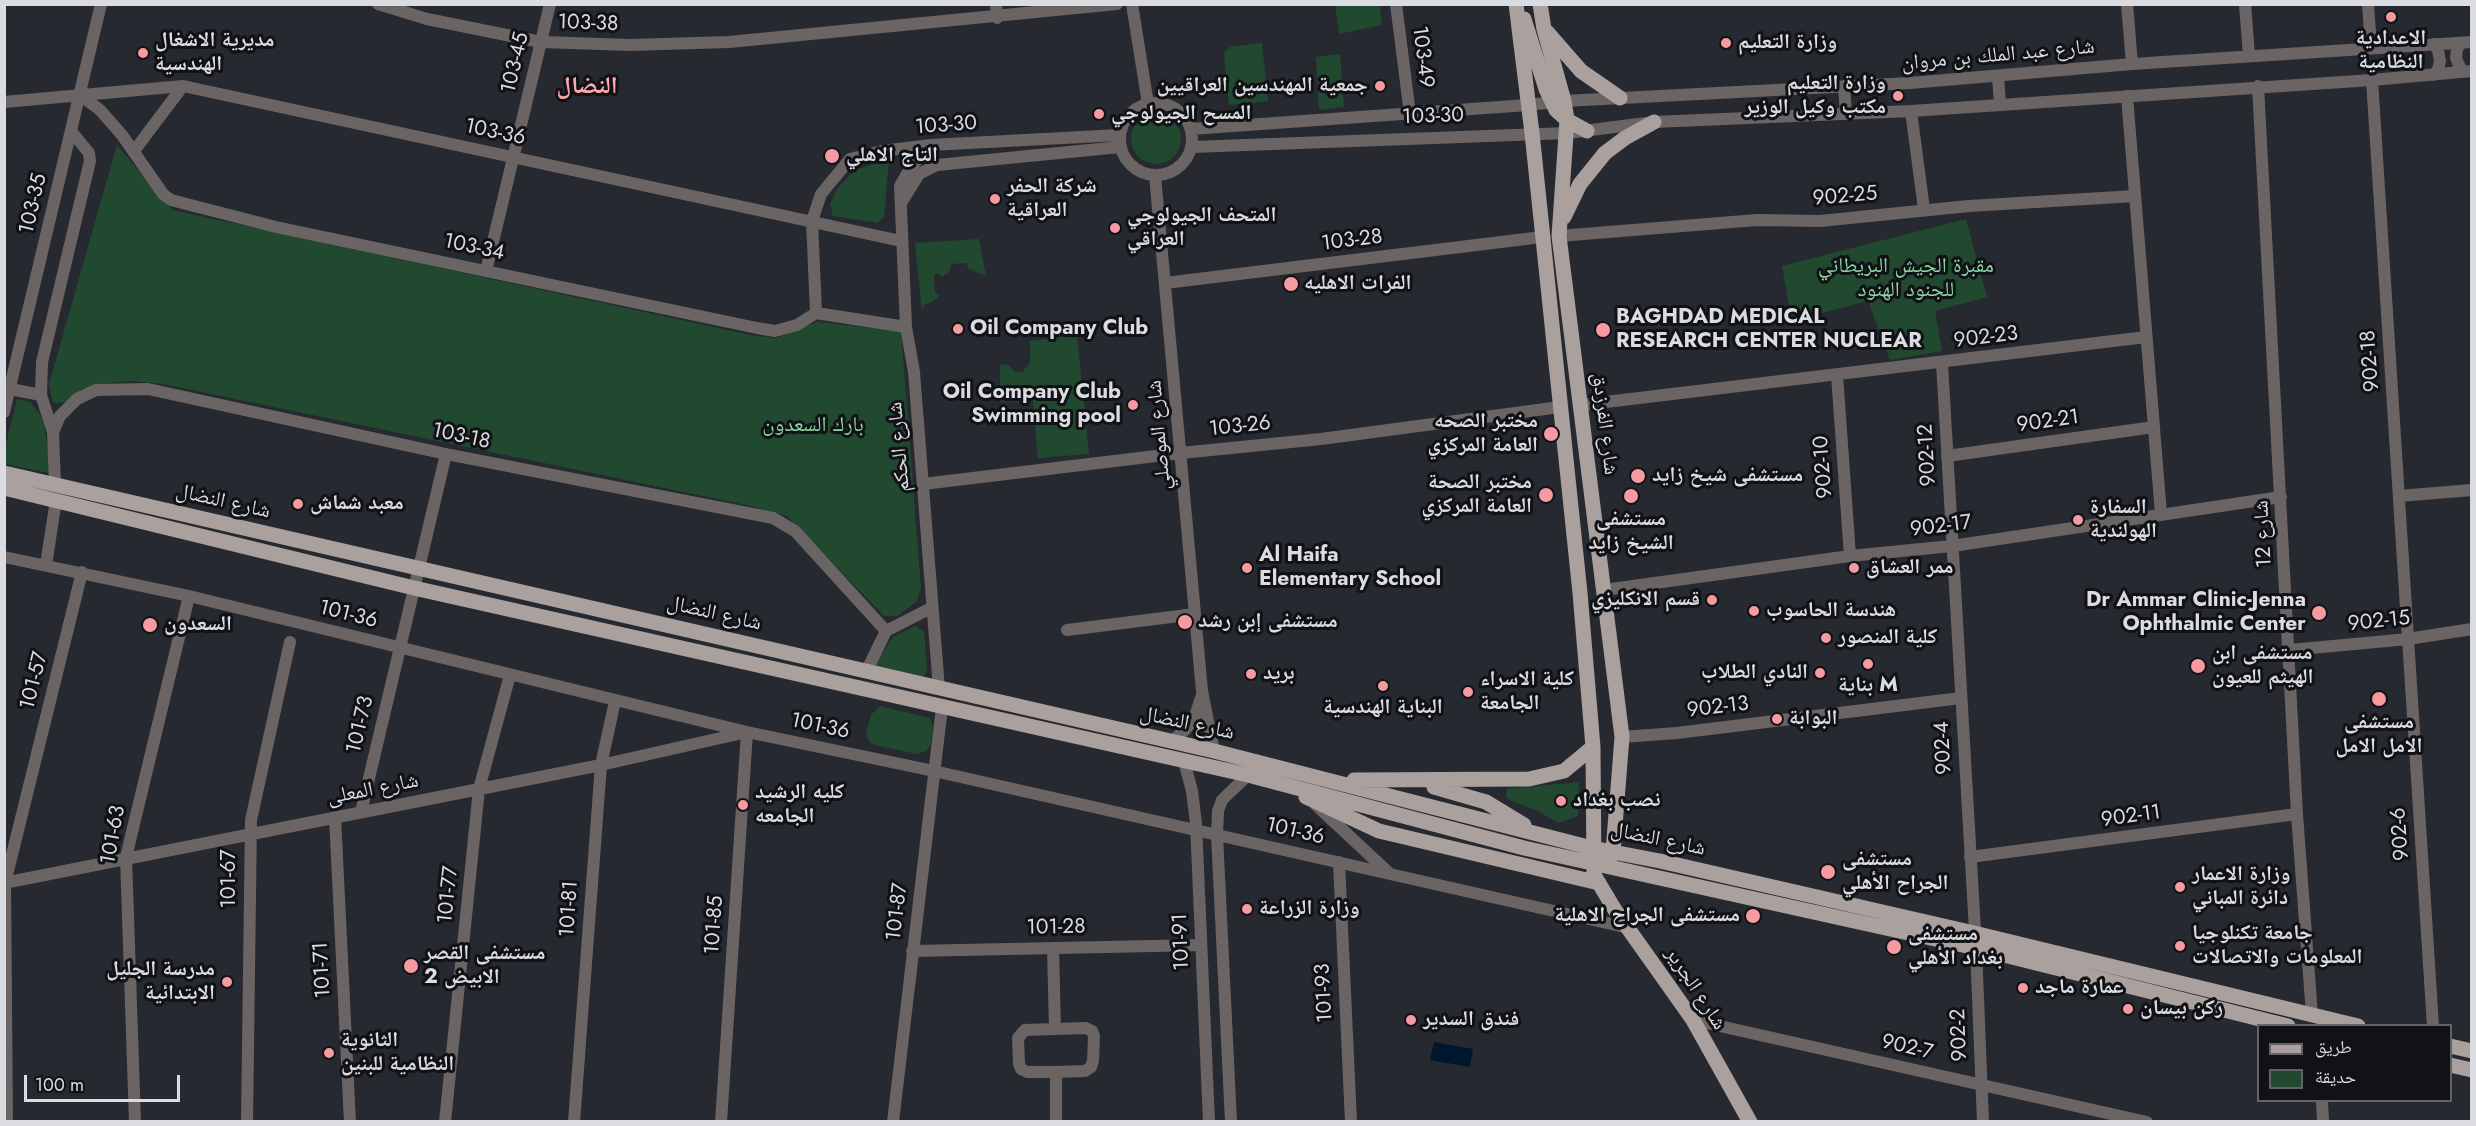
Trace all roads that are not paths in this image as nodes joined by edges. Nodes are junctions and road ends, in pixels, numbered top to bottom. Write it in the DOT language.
graph roads {
  1 [pos="101,4"];
  2 [pos="378,4"];
  3 [pos="550,4"];
  4 [pos="996,4"];
  5 [pos="1118,4"];
  6 [pos="1132,4"];
  7 [pos="1396,4"];
  8 [pos="1518,4"];
  9 [pos="1540,4"];
  10 [pos="2127,4"];
  11 [pos="2245,4"];
  12 [pos="2368,4"];
  13 [pos="997,18"];
  14 [pos="1544,28"];
  15 [pos="541,42"];
  16 [pos="2467,42"];
  17 [pos="2434,44"];
  18 [pos="2371,47"];
  19 [pos="2249,56"];
  20 [pos="2132,64"];
  21 [pos="2467,72"];
  22 [pos="2433,75"];
  23 [pos="1998,76"];
  24 [pos="2372,80"];
  25 [pos="183,86"];
  26 [pos="1844,86"];
  27 [pos="2258,86"];
  28 [pos="80,95"];
  29 [pos="2127,96"];
  30 [pos="1620,98"];
  31 [pos="1558,101"];
  32 [pos="4,102"];
  33 [pos="1148,104"];
  34 [pos="1528,105"];
  35 [pos="2000,105"];
  36 [pos="1911,111"];
  37 [pos="1410,114"];
  38 [pos="1846,114"];
  39 [pos="1654,122"];
  40 [pos="1567,126"];
  41 [pos="1191,129"];
  42 [pos="71,131"];
  43 [pos="1587,131"];
  44 [pos="1532,132"];
  45 [pos="1120,141"];
  46 [pos="931,145"];
  47 [pos="1192,147"];
  48 [pos="134,151"];
  49 [pos="515,157"];
  50 [pos="1155,176"];
  51 [pos="2135,196"];
  52 [pos="901,203"];
  53 [pos="1924,209"];
  54 [pos="812,221"];
  55 [pos="1559,232"];
  56 [pos="1542,237"];
  57 [pos="901,241"];
  58 [pos="486,271"];
  59 [pos="1165,283"];
  60 [pos="816,313"];
  61 [pos="906,327"];
  62 [pos="2146,337"];
  63 [pos="1942,363"];
  64 [pos="1837,375"];
  65 [pos="10,389"];
  66 [pos="41,394"];
  67 [pos="1581,405"];
  68 [pos="1560,407"];
  69 [pos="4,412"];
  70 [pos="2154,427"];
  71 [pos="53,432"];
  72 [pos="1181,453"];
  73 [pos="446,454"];
  74 [pos="1947,456"];
  75 [pos="4,473"];
  76 [pos="923,483"];
  77 [pos="56,484"];
  78 [pos="4,488"];
  79 [pos="2472,490"];
  80 [pos="2399,496"];
  81 [pos="2281,497"];
  82 [pos="56,500"];
  83 [pos="2161,514"];
  84 [pos="1952,546"];
  85 [pos="1850,556"];
  86 [pos="4,557"];
  87 [pos="46,565"];
  88 [pos="418,570"];
  89 [pos="82,572"];
  90 [pos="414,588"];
  91 [pos="1604,590"];
  92 [pos="189,596"];
  93 [pos="931,608"];
  94 [pos="1195,614"];
  95 [pos="2472,629"];
  96 [pos="1067,630"];
  97 [pos="886,631"];
  98 [pos="2408,639"];
  99 [pos="290,642"];
  100 [pos="400,648"];
  101 [pos="2290,651"];
  102 [pos="867,670"];
  103 [pos="510,675"];
  104 [pos="939,689"];
  105 [pos="1202,691"];
  106 [pos="1961,698"];
  107 [pos="615,701"];
  108 [pos="942,707"];
  109 [pos="747,732"];
  110 [pos="1622,737"];
  111 [pos="1171,742"];
  112 [pos="1593,747"];
  113 [pos="1214,751"];
  114 [pos="1184,761"];
  115 [pos="601,765"];
  116 [pos="934,771"];
  117 [pos="1248,775"];
  118 [pos="1338,781"];
  119 [pos="1412,781"];
  120 [pos="1294,788"];
  121 [pos="479,789"];
  122 [pos="1313,802"];
  123 [pos="361,812"];
  124 [pos="2298,814"];
  125 [pos="335,817"];
  126 [pos="1196,830"];
  127 [pos="1531,831"];
  128 [pos="250,833"];
  129 [pos="1475,834"];
  130 [pos="1217,835"];
  131 [pos="1470,852"];
  132 [pos="126,857"];
  133 [pos="1970,857"];
  134 [pos="1601,858"];
  135 [pos="1339,862"];
  136 [pos="1391,875"];
  137 [pos="5,883"];
  138 [pos="1599,883"];
  139 [pos="1629,928"];
  140 [pos="1975,940"];
  141 [pos="1201,945"];
  142 [pos="1053,948"];
  143 [pos="912,951"];
  144 [pos="2312,1015"];
  145 [pos="1693,1020"];
  146 [pos="2281,1024"];
  147 [pos="2350,1024"];
  148 [pos="2433,1024"];
  149 [pos="1055,1029"];
  150 [pos="2452,1046"];
  151 [pos="2472,1052"];
  152 [pos="2452,1065"];
  153 [pos="2472,1070"];
  154 [pos="1056,1072"];
  155 [pos="1981,1084"];
  156 [pos="2322,1102"];
  157 [pos="7,1122"];
  158 [pos="135,1122"];
  159 [pos="248,1122"];
  160 [pos="350,1122"];
  161 [pos="445,1122"];
  162 [pos="574,1122"];
  163 [pos="721,1122"];
  164 [pos="893,1122"];
  165 [pos="1056,1122"];
  166 [pos="1209,1122"];
  167 [pos="1231,1122"];
  168 [pos="1351,1122"];
  169 [pos="1750,1122"];
  170 [pos="1983,1122"];
  171 [pos="2147,1122"];
  172 [pos="2323,1122"];
  1 -- 28 [label="street, 103-35"];
  2 -- 15 [label="street, 103-38"];
  3 -- 15 [label="street, 103-45"];
  4 -- 13 [label="street"];
  5 -- 13 [label="street, 103-38"];
  6 -- 33 [label="street"];
  7 -- 37 [label="street, 103-49"];
  8 -- 31 [label="main road"];
  8 -- 34 [label="main road, شارع الفرزدق"];
  9 -- 14 [label="main road, شارع الفرزدق"];
  10 -- 20 [label="street"];
  11 -- 19 [label="street"];
  12 -- 18 [label="street"];
  13 -- 15 [label="street, 103-38"];
  14 -- 30 [label="main road"];
  14 -- 31 [label="main road, شارع الفرزدق"];
  15 -- 49 [label="street, 103-45"];
  16 -- 17 [label="street, شارع عبد الملك بن مروان"];
  16 -- 21 [label="street"];
  17 -- 18 [label="street, شارع عبد الملك بن مروان"];
  17 -- 22 [label="street"];
  18 -- 19 [label="street, شارع عبد الملك بن مروان"];
  19 -- 20 [label="street, شارع عبد الملك بن مروان"];
  20 -- 23 [label="street, شارع عبد الملك بن مروان"];
  21 -- 22 [label="street"];
  22 -- 24 [label="street"];
  23 -- 26 [label="street, شارع عبد الملك بن مروان"];
  23 -- 35 [label="street"];
  24 -- 27 [label="street"];
  24 -- 80 [label="street, 902-18"];
  25 -- 28 [label="street, 103-36"];
  25 -- 48 [label="street"];
  25 -- 49 [label="street, 103-36"];
  26 -- 30 [label="street, شارع عبد الملك بن مروان"];
  26 -- 38 [label="street"];
  27 -- 29 [label="street"];
  27 -- 81 [label="street, شارع 12"];
  28 -- 32 [label="street, 103-36"];
  28 -- 42 [label="street, 103-35"];
  28 -- 48 [label="street, 103-34"];
  29 -- 35 [label="street"];
  29 -- 51 [label="street"];
  30 -- 31 [label="street, شارع عبد الملك بن مروان"];
  31 -- 34 [label="street, شارع عبد الملك بن مروان"];
  31 -- 40 [label="main road, شارع الفرزدق"];
  33 -- 41 [label="street"];
  33 -- 45 [label="street"];
  34 -- 37 [label="street, 103-30"];
  34 -- 44 [label="main road, شارع الفرزدق"];
  35 -- 36 [label="street"];
  36 -- 38 [label="street"];
  36 -- 53 [label="street"];
  37 -- 41 [label="street, 103-30"];
  38 -- 39 [label="street"];
  39 -- 43 [label="street"];
  39 -- 55 [label="main road"];
  40 -- 43 [label="main road"];
  40 -- 44 [label="street"];
  40 -- 55 [label="main road, شارع الفرزدق"];
  41 -- 47 [label="street"];
  42 -- 65 [label="street, 103-35"];
  42 -- 66 [label="street"];
  44 -- 47 [label="street, 103-30"];
  44 -- 56 [label="main road, شارع الفرزدق"];
  45 -- 46 [label="street, 103-30"];
  45 -- 50 [label="street"];
  45 -- 52 [label="street, 103-30"];
  46 -- 52 [label="street, شارع الحكم"];
  46 -- 54 [label="street, 103-30"];
  47 -- 50 [label="street"];
  48 -- 58 [label="street, 103-34"];
  49 -- 54 [label="street, 103-36"];
  49 -- 58 [label="street, 103-45"];
  50 -- 59 [label="street, شارع الموصلي"];
  51 -- 53 [label="street, 902-25"];
  51 -- 62 [label="street"];
  52 -- 57 [label="street, شارع الحكم"];
  53 -- 55 [label="street, 902-25"];
  54 -- 57 [label="street, 103-36"];
  54 -- 60 [label="street"];
  55 -- 67 [label="main road, شارع الفرزدق"];
  56 -- 59 [label="street, 103-28"];
  56 -- 68 [label="main road, شارع الفرزدق"];
  57 -- 61 [label="street, شارع الحكم"];
  58 -- 60 [label="street, 103-34"];
  59 -- 72 [label="street, شارع الموصلي"];
  60 -- 61 [label="street"];
  61 -- 76 [label="street, شارع الحكم"];
  62 -- 63 [label="street, 902-23"];
  62 -- 70 [label="street"];
  63 -- 64 [label="street, 902-23"];
  63 -- 74 [label="street, 902-12"];
  64 -- 67 [label="street, 902-23"];
  64 -- 85 [label="street, 902-10"];
  65 -- 66 [label="street"];
  65 -- 69 [label="street, 103-35"];
  66 -- 71 [label="street"];
  67 -- 91 [label="main road, شارع الفرزدق"];
  68 -- 72 [label="street, 103-26"];
  68 -- 112 [label="main road, شارع الفرزدق"];
  70 -- 74 [label="street, 902-21"];
  70 -- 83 [label="street"];
  71 -- 73 [label="street, 103-18"];
  71 -- 77 [label="street"];
  72 -- 76 [label="street, 103-26"];
  72 -- 94 [label="street, شارع الموصلي"];
  73 -- 88 [label="street, 101-73"];
  73 -- 97 [label="street, 103-18"];
  74 -- 84 [label="street, 902-12"];
  75 -- 77 [label="main road, شارع النضال"];
  76 -- 93 [label="street, شارع الحكم"];
  77 -- 88 [label="main road, شارع النضال"];
  78 -- 82 [label="main road, شارع النضال"];
  79 -- 80 [label="street"];
  80 -- 98 [label="street, 902-18"];
  81 -- 83 [label="street, 902-17"];
  81 -- 101 [label="street, شارع 12"];
  82 -- 87 [label="street"];
  82 -- 90 [label="main road, شارع النضال"];
  83 -- 84 [label="street, 902-17"];
  84 -- 85 [label="street, 902-17"];
  84 -- 106 [label="street, 902-4"];
  85 -- 91 [label="street, 902-17"];
  86 -- 87 [label="street, 101-36"];
  87 -- 89 [label="street, 101-36"];
  88 -- 90 [label="street, 101-73"];
  88 -- 102 [label="main road, شارع النضال"];
  89 -- 92 [label="street, 101-36"];
  89 -- 137 [label="street, 101-57"];
  90 -- 100 [label="street, 101-73"];
  90 -- 108 [label="main road, شارع النضال"];
  91 -- 110 [label="main road, شارع الفرزدق"];
  92 -- 100 [label="street, 101-36"];
  92 -- 132 [label="street, 101-63"];
  93 -- 97 [label="street"];
  93 -- 104 [label="street, شارع الحكم"];
  94 -- 96 [label="street"];
  94 -- 105 [label="street, شارع الموصلي"];
  95 -- 98 [label="street, 902-15"];
  97 -- 102 [label="street"];
  98 -- 101 [label="street, 902-15"];
  98 -- 148 [label="street, 902-6"];
  99 -- 128 [label="street, 101-67"];
  100 -- 103 [label="street, 101-36"];
  100 -- 123 [label="street, 101-73"];
  101 -- 124 [label="street, شارع 12"];
  102 -- 104 [label="main road, شارع النضال"];
  103 -- 107 [label="street, 101-36"];
  103 -- 121 [label="street, 101-77"];
  104 -- 111 [label="main road, شارع النضال"];
  105 -- 111 [label="street, شارع الموصلي"];
  105 -- 113 [label="street, شارع الموصلي"];
  106 -- 110 [label="street, 902-13"];
  106 -- 133 [label="street, 902-4"];
  107 -- 109 [label="street, 101-36"];
  107 -- 115 [label="street, 101-81"];
  108 -- 114 [label="main road, شارع النضال"];
  108 -- 116 [label="street, 101-87"];
  109 -- 115 [label="street, شارع المعلى"];
  109 -- 116 [label="street, 101-36"];
  109 -- 163 [label="street, 101-85"];
  110 -- 134 [label="main road, شارع الفرزدق"];
  111 -- 113 [label="main road, شارع النضال"];
  112 -- 119 [label="main road"];
  112 -- 134 [label="main road, شارع الفرزدق"];
  113 -- 118 [label="main road, شارع النضال"];
  114 -- 117 [label="main road, شارع النضال"];
  114 -- 126 [label="street, 101-91"];
  115 -- 121 [label="street, شارع المعلى"];
  115 -- 162 [label="street, 101-81"];
  116 -- 126 [label="street, 101-36"];
  116 -- 143 [label="street, 101-87"];
  117 -- 120 [label="main road, شارع النضال"];
  117 -- 130 [label="street, 101-91"];
  118 -- 119 [label="main road"];
  118 -- 127 [label="main road, شارع النضال"];
  119 -- 127 [label="main road"];
  120 -- 122 [label="main road"];
  120 -- 129 [label="main road, شارع النضال"];
  121 -- 123 [label="street, شارع المعلى"];
  121 -- 161 [label="street, 101-77"];
  122 -- 131 [label="main road"];
  122 -- 136 [label="street"];
  123 -- 125 [label="street, شارع المعلى"];
  124 -- 133 [label="street, 902-11"];
  124 -- 144 [label="street, شارع 12"];
  125 -- 128 [label="street, شارع المعلى"];
  125 -- 160 [label="street, 101-71"];
  126 -- 130 [label="street, 101-36"];
  126 -- 141 [label="street, 101-91"];
  127 -- 134 [label="main road, شارع النضال"];
  128 -- 132 [label="street, شارع المعلى"];
  128 -- 159 [label="street, 101-67"];
  129 -- 131 [label="main road"];
  129 -- 134 [label="main road, شارع النضال"];
  130 -- 135 [label="street, 101-36"];
  130 -- 167 [label="street, 101-91"];
  131 -- 138 [label="main road"];
  132 -- 137 [label="street, شارع المعلى"];
  132 -- 158 [label="street, 101-63"];
  133 -- 140 [label="street, 902-4"];
  134 -- 138 [label="main road, شارع الجرير"];
  134 -- 140 [label="main road, شارع النضال"];
  135 -- 136 [label="street, 101-36"];
  135 -- 168 [label="street, 101-93"];
  136 -- 139 [label="street, 101-36"];
  137 -- 157 [label="street, 101-57"];
  138 -- 139 [label="main road, شارع الجرير"];
  139 -- 145 [label="main road, شارع الجرير"];
  140 -- 144 [label="main road, شارع النضال"];
  140 -- 146 [label="main road, شارع النضال"];
  140 -- 155 [label="street, 902-2"];
  141 -- 142 [label="street, 101-28"];
  141 -- 166 [label="street, 101-91"];
  142 -- 143 [label="street, 101-28"];
  142 -- 149 [label="street"];
  143 -- 164 [label="street, 101-87"];
  144 -- 147 [label="main road, شارع النضال"];
  145 -- 155 [label="street, 902-7"];
  145 -- 169 [label="main road, شارع الجرير"];
  149 -- 154 [label="street"];
  149 -- 154 [label="street"];
  150 -- 151 [label="main road"];
  152 -- 153 [label="main road"];
  154 -- 165 [label="street"];
  155 -- 170 [label="street, 902-2"];
  155 -- 171 [label="street, 902-7"];
  156 -- 172 [label="street"];
}
